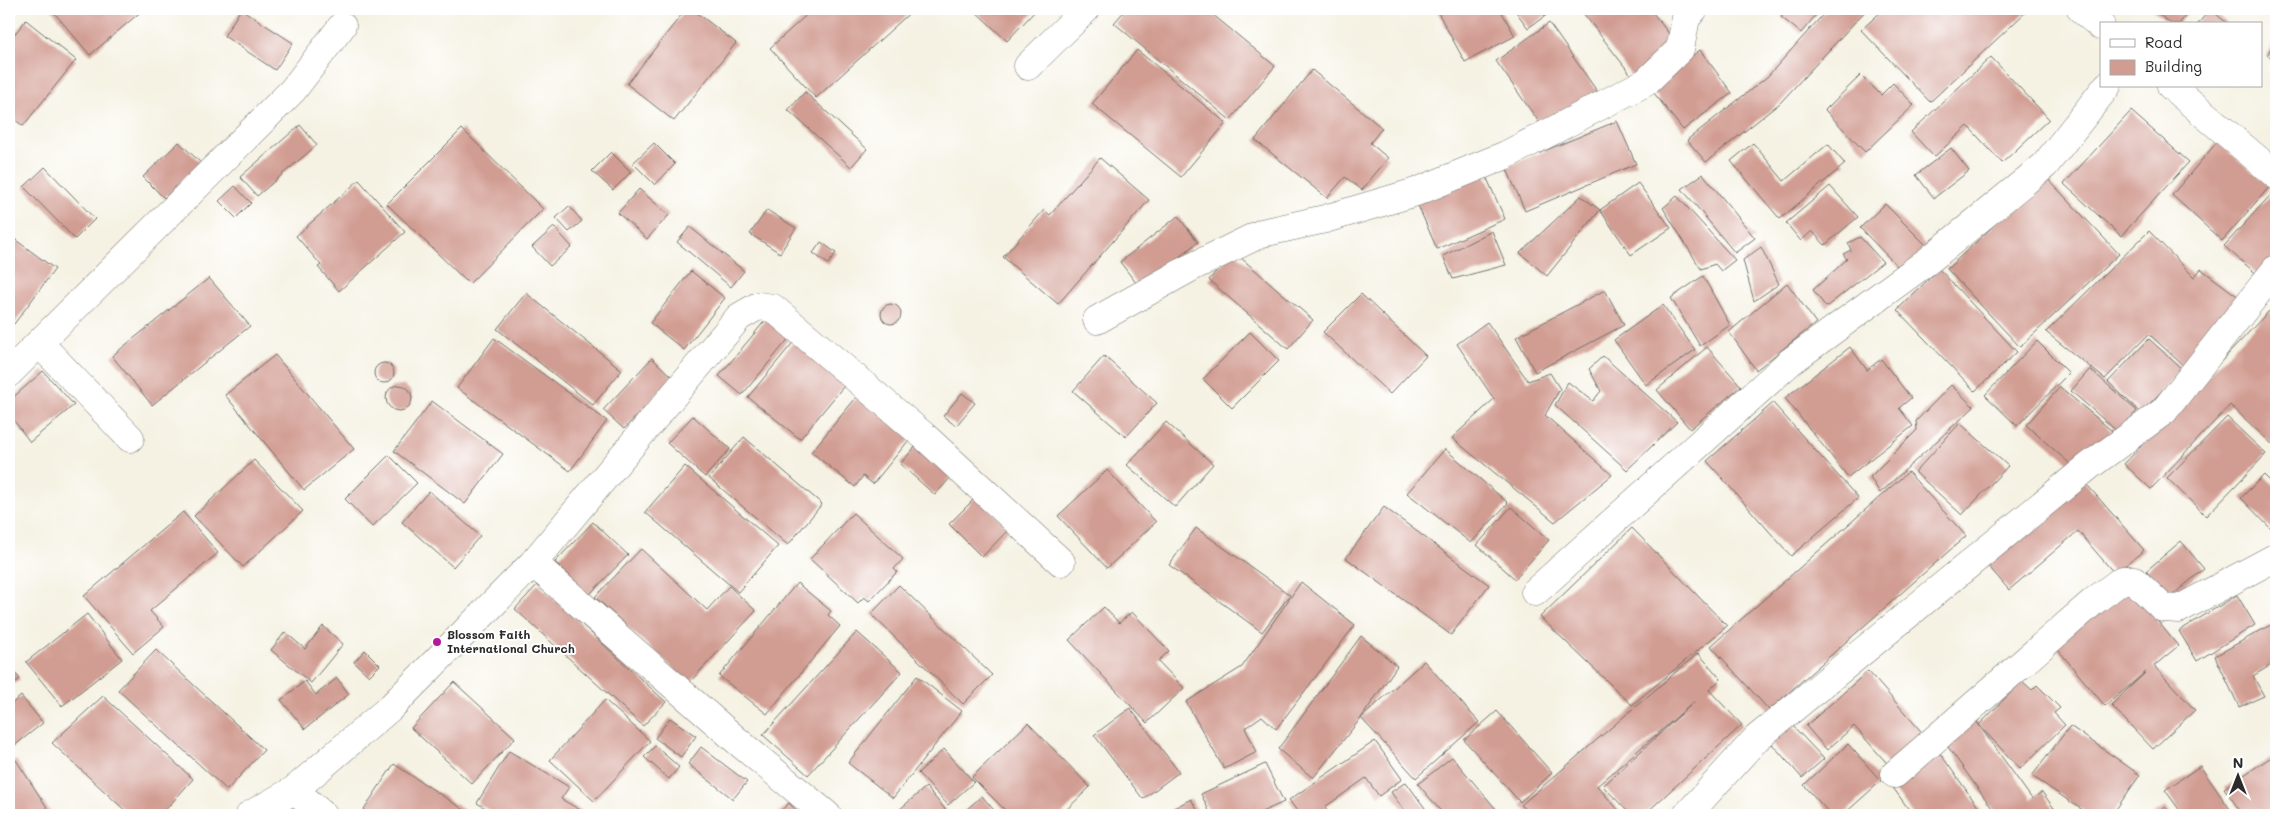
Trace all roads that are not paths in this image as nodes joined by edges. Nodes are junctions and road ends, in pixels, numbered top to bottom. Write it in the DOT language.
graph roads {
  1 [pos="1086,9"];
  2 [pos="1694,9"];
  3 [pos="2081,9"];
  4 [pos="2100,25"];
  5 [pos="342,26"];
  6 [pos="1028,66"];
  7 [pos="2104,88"];
  8 [pos="2173,88"];
  9 [pos="2276,175"];
  10 [pos="2276,269"];
  11 [pos="1096,320"];
  12 [pos="40,344"];
  13 [pos="9,373"];
  14 [pos="130,438"];
  15 [pos="2276,557"];
  16 [pos="1062,562"];
  17 [pos="533,563"];
  18 [pos="1536,592"];
  19 [pos="1895,774"];
  20 [pos="294,790"];
  21 [pos="250,815"];
  22 [pos="323,815"];
  23 [pos="827,815"];
  24 [pos="1687,815"];
  1 -- 6 [label="street"];
  2 -- 11 [label="street"];
  3 -- 4 [label="street"];
  5 -- 12 [label="street"];
  7 -- 18 [label="street"];
  8 -- 9 [label="street"];
  10 -- 24 [label="street"];
  12 -- 13 [label="street"];
  12 -- 14 [label="street"];
  15 -- 19 [label="street"];
  16 -- 17 [label="street"];
  17 -- 20 [label="street"];
  17 -- 23 [label="street"];
  20 -- 21 [label="street"];
  20 -- 22 [label="street"];
}
